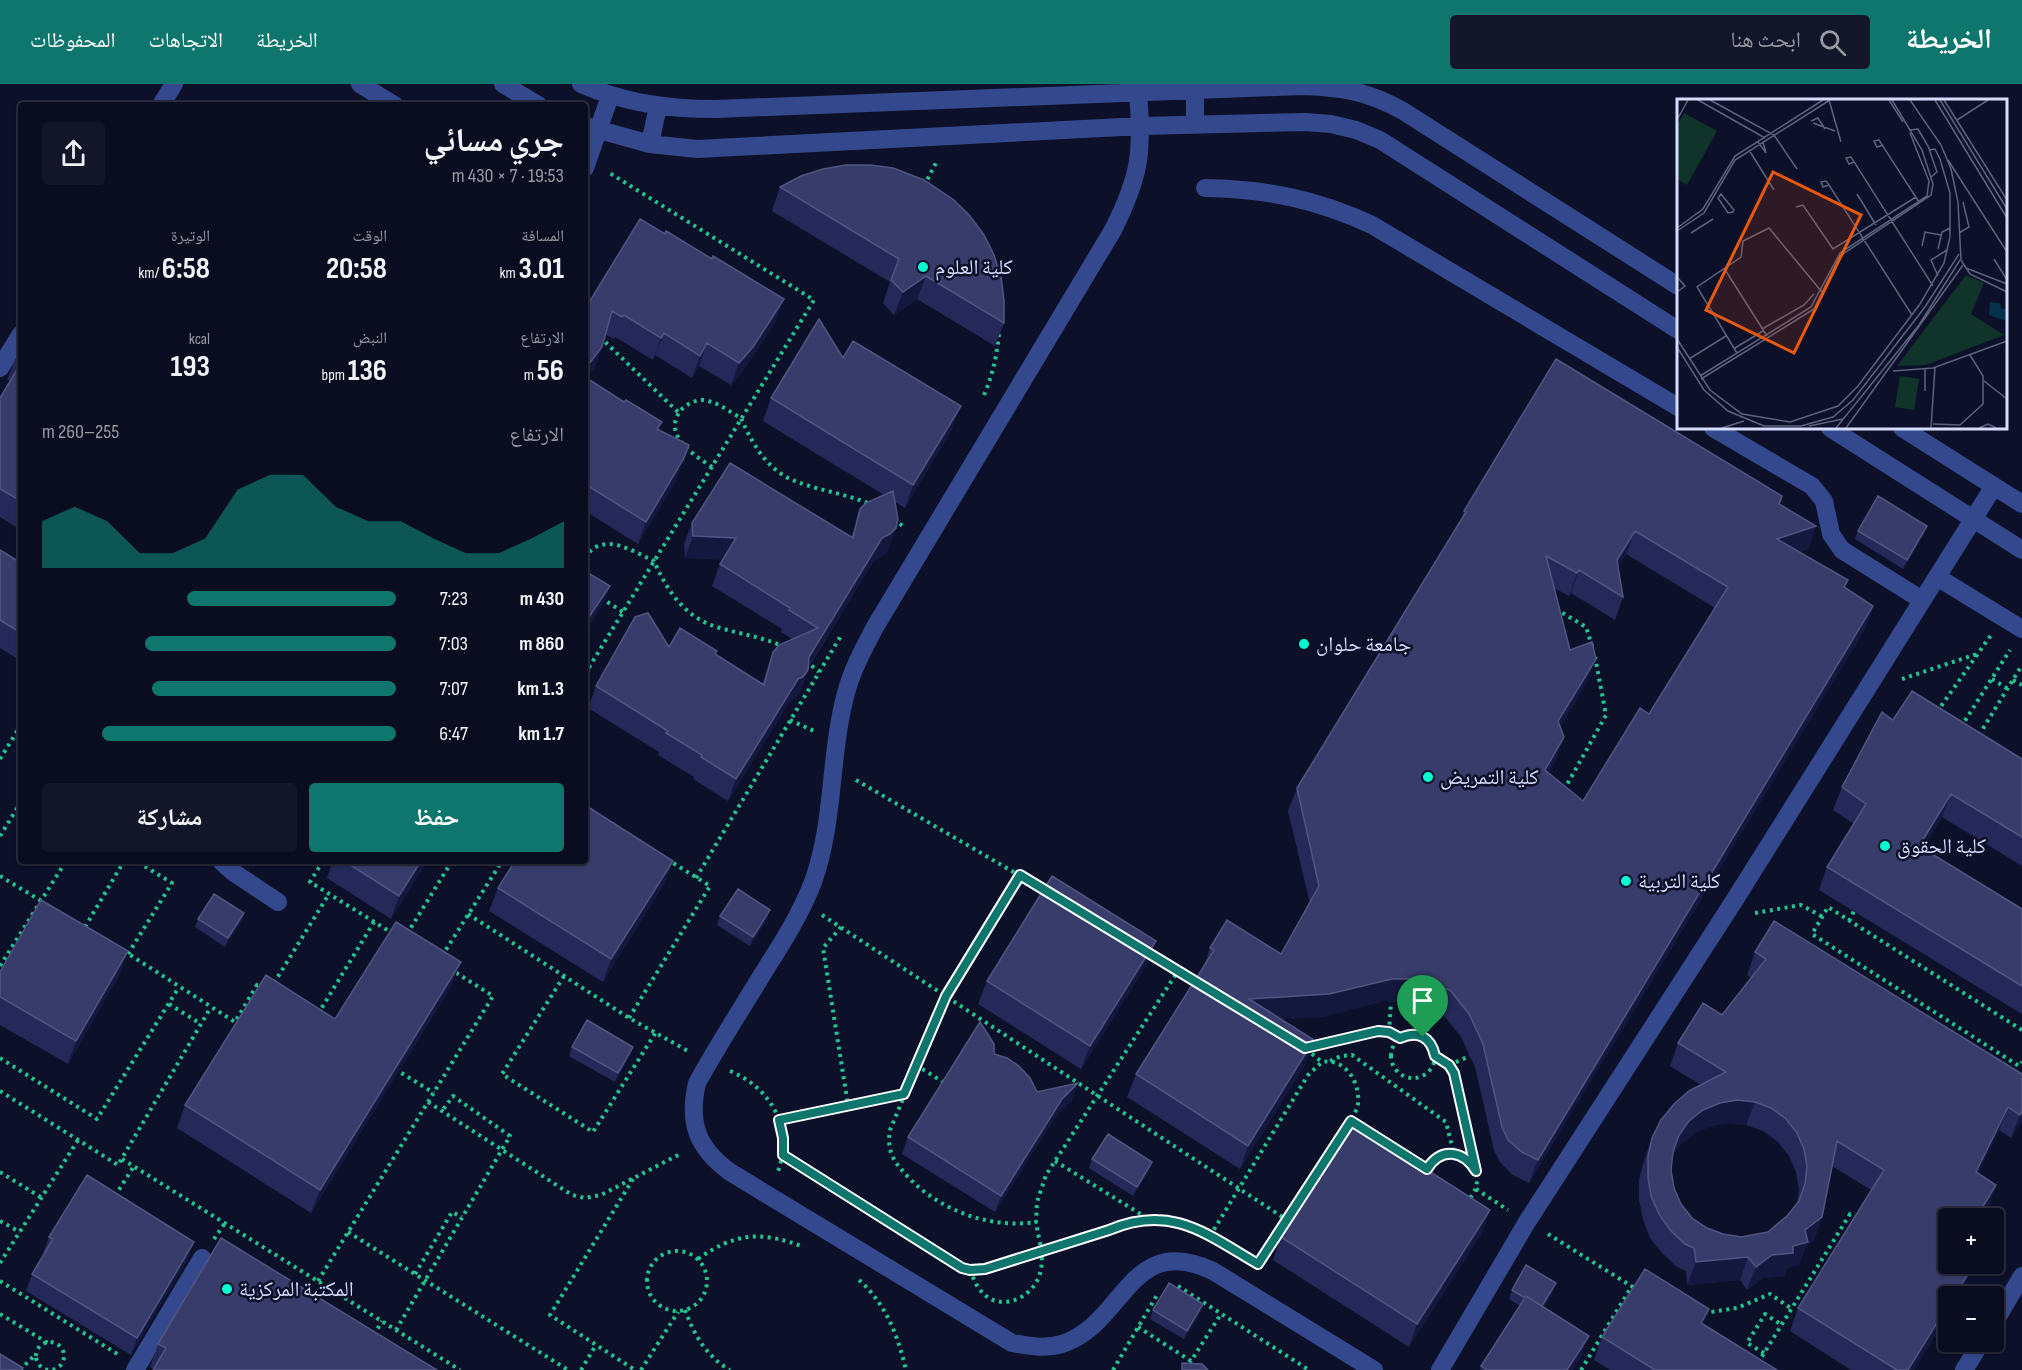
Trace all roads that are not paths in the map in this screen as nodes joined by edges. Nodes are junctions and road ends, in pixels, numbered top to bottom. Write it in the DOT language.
graph roads {
  1 [pos="174,84"];
  2 [pos="360,84"];
  3 [pos="503,84"];
  4 [pos="581,84"];
  5 [pos="1195,90"];
  6 [pos="1138,93"];
  7 [pos="610,96"];
  8 [pos="163,102"];
  9 [pos="389,102"];
  10 [pos="533,102"];
  11 [pos="658,106"];
  12 [pos="1195,124"];
  13 [pos="1141,126"];
  14 [pos="592,129"];
  15 [pos="650,144"];
  16 [pos="588,157"];
  17 [pos="1204,188"];
  18 [pos="1677,285"];
  19 [pos="1677,329"];
  20 [pos="18,339"];
  21 [pos="0,368"];
  22 [pos="1677,406"];
  23 [pos="1715,429"];
  24 [pos="1832,429"];
  25 [pos="1904,429"];
  26 [pos="1994,486"];
  27 [pos="2022,504"];
  28 [pos="1973,519"];
  29 [pos="2022,550"];
  30 [pos="1937,576"];
  31 [pos="1922,600"];
  32 [pos="2019,635"];
  33 [pos="224,864"];
  34 [pos="278,902"];
  35 [pos="202,1258"];
  36 [pos="2022,1276"];
  37 [pos="2004,1306"];
  38 [pos="1975,1352"];
  39 [pos="136,1368"];
  40 [pos="1374,1370"];
  41 [pos="1440,1370"];
  42 [pos="1964,1370"];
  1 -- 8 [label="lane"];
  2 -- 9 [label="lane"];
  3 -- 10 [label="lane"];
  4 -- 7 [label="lane"];
  5 -- 6 [label="lane"];
  5 -- 12 [label="lane"];
  5 -- 18 [label="lane"];
  6 -- 11 [label="lane"];
  6 -- 13 [label="lane"];
  7 -- 11 [label="lane"];
  7 -- 14 [label="lane"];
  11 -- 15 [label="lane"];
  12 -- 13 [label="lane"];
  12 -- 19 [label="lane"];
  13 -- 15 [label="lane"];
  13 -- 40 [label="lane"];
  14 -- 15 [label="lane"];
  14 -- 16 [label="lane"];
  17 -- 22 [label="lane"];
  20 -- 21 [label="lane"];
  23 -- 31 [label="lane"];
  24 -- 28 [label="lane"];
  25 -- 26 [label="lane"];
  26 -- 27 [label="lane"];
  26 -- 28 [label="lane"];
  28 -- 29 [label="lane"];
  28 -- 30 [label="lane"];
  30 -- 31 [label="lane"];
  30 -- 32 [label="lane"];
  31 -- 41 [label="lane"];
  33 -- 34 [label="lane"];
  35 -- 39 [label="lane"];
  36 -- 37 [label="lane"];
  38 -- 42 [label="lane"];
}
